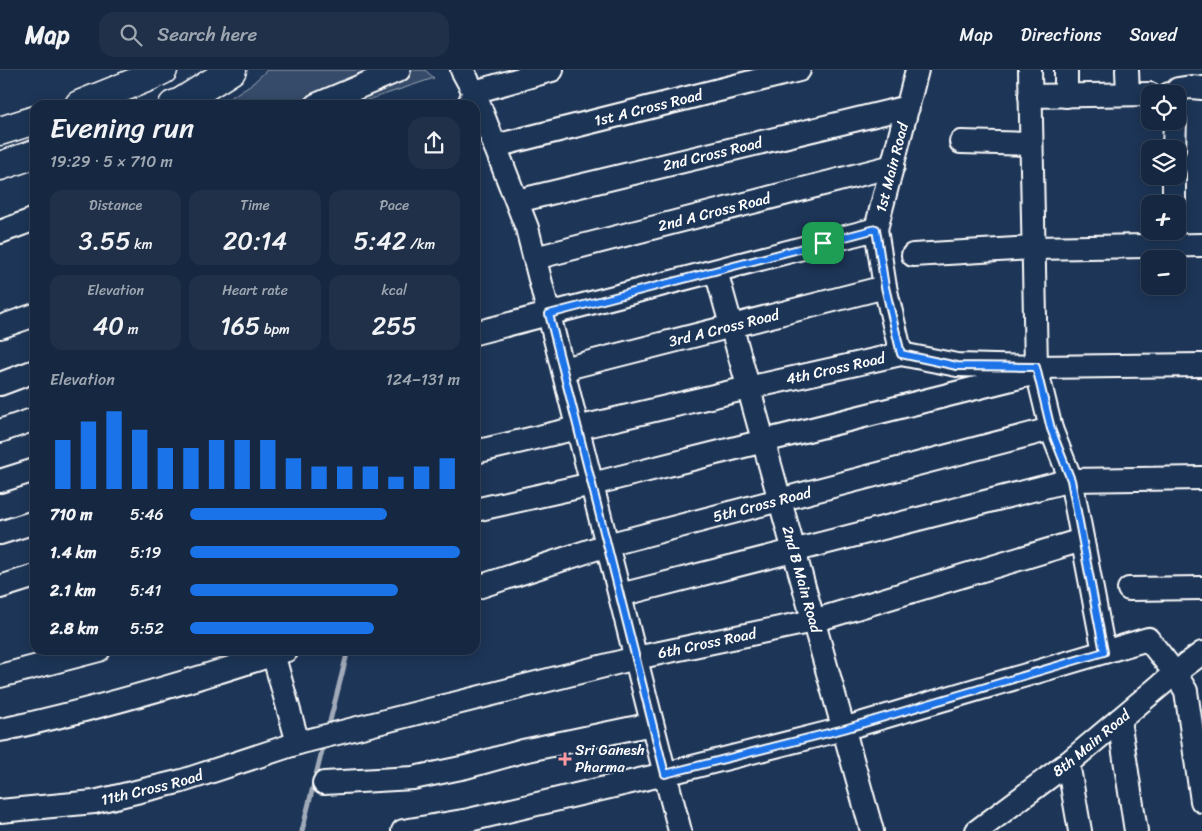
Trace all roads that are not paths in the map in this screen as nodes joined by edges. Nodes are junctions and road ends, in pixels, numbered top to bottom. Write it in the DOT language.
graph roads {
  1 [pos="164,70"];
  2 [pos="232,70"];
  3 [pos="400,70"];
  4 [pos="462,70"];
  5 [pos="552,70"];
  6 [pos="799,70"];
  7 [pos="917,70"];
  8 [pos="1030,70"];
  9 [pos="1066,70"];
  10 [pos="1128,70"];
  11 [pos="1139,94"];
  12 [pos="1030,96"];
  13 [pos="1066,96"];
  14 [pos="472,98"];
  15 [pos="91,100"];
  16 [pos="184,100"];
  17 [pos="328,100"];
  18 [pos="908,107"];
  19 [pos="480,114"];
  20 [pos="30,122"];
  21 [pos="0,132"];
  22 [pos="961,142"];
  23 [pos="1032,144"];
  24 [pos="496,146"];
  25 [pos="30,156"];
  26 [pos="0,166"];
  27 [pos="893,166"];
  28 [pos="517,201"];
  29 [pos="30,221"];
  30 [pos="876,229"];
  31 [pos="0,232"];
  32 [pos="1145,240"];
  33 [pos="1181,240"];
  34 [pos="1202,245"];
  35 [pos="1033,248"];
  36 [pos="913,255"];
  37 [pos="535,258"];
  38 [pos="716,271"];
  39 [pos="885,287"];
  40 [pos="549,314"];
  41 [pos="30,317"];
  42 [pos="731,326"];
  43 [pos="0,327"];
  44 [pos="480,332"];
  45 [pos="901,354"];
  46 [pos="1202,365"];
  47 [pos="563,369"];
  48 [pos="1037,370"];
  49 [pos="30,373"];
  50 [pos="0,384"];
  51 [pos="748,388"];
  52 [pos="30,421"];
  53 [pos="577,428"];
  54 [pos="1051,429"];
  55 [pos="0,431"];
  56 [pos="763,441"];
  57 [pos="480,451"];
  58 [pos="30,472"];
  59 [pos="1202,478"];
  60 [pos="1071,480"];
  61 [pos="0,481"];
  62 [pos="592,484"];
  63 [pos="780,500"];
  64 [pos="480,509"];
  65 [pos="30,524"];
  66 [pos="0,533"];
  67 [pos="1082,540"];
  68 [pos="607,545"];
  69 [pos="794,550"];
  70 [pos="30,578"];
  71 [pos="480,586"];
  72 [pos="0,587"];
  73 [pos="1202,588"];
  74 [pos="1129,589"];
  75 [pos="620,595"];
  76 [pos="814,621"];
  77 [pos="1104,652"];
  78 [pos="1202,653"];
  79 [pos="80,655"];
  80 [pos="267,655"];
  81 [pos="278,655"];
  82 [pos="636,658"];
  83 [pos="1175,674"];
  84 [pos="0,676"];
  85 [pos="1119,720"];
  86 [pos="652,724"];
  87 [pos="844,729"];
  88 [pos="0,730"];
  89 [pos="298,743"];
  90 [pos="1068,763"];
  91 [pos="665,774"];
  92 [pos="324,783"];
  93 [pos="1202,801"];
  94 [pos="0,811"];
  95 [pos="1006,821"];
  96 [pos="403,831"];
  97 [pos="680,831"];
  98 [pos="872,831"];
  99 [pos="977,831"];
  100 [pos="1080,831"];
  101 [pos="1136,831"];
  1 -- 15 [label="highway"];
  2 -- 16 [label="highway"];
  3 -- 17 [label="street"];
  4 -- 14 [label="street"];
  5 -- 14 [label="street"];
  6 -- 24 [label="street, 1st A Cross Road"];
  7 -- 18 [label="street, 1st Main Road"];
  8 -- 12 [label="street"];
  9 -- 13 [label="street"];
  10 -- 11 [label="street"];
  11 -- 13 [label="street"];
  12 -- 13 [label="street"];
  12 -- 23 [label="street"];
  18 -- 27 [label="street, 1st Main Road"];
  18 -- 28 [label="street, 2nd Cross Road"];
  19 -- 24 [label="street"];
  20 -- 21 [label="highway"];
  22 -- 23 [label="street"];
  23 -- 35 [label="street"];
  24 -- 28 [label="street"];
  25 -- 26 [label="highway"];
  27 -- 30 [label="street, 1st Main Road"];
  27 -- 37 [label="street, 2nd A Cross Road"];
  28 -- 37 [label="street"];
  29 -- 31 [label="street"];
  30 -- 38 [label="street"];
  30 -- 39 [label="street, 1st Main Road"];
  32 -- 35 [label="street"];
  33 -- 34 [label="street"];
  35 -- 36 [label="street"];
  35 -- 48 [label="street"];
  37 -- 40 [label="street"];
  38 -- 40 [label="street"];
  38 -- 42 [label="street, 2nd B Main Road"];
  39 -- 42 [label="street, 3rd A Cross Road"];
  39 -- 45 [label="street, 1st Main Road"];
  40 -- 44 [label="street"];
  40 -- 47 [label="street"];
  41 -- 43 [label="street"];
  42 -- 47 [label="street, 3rd A Cross Road"];
  42 -- 51 [label="street, 2nd B Main Road"];
  45 -- 48 [label="street, 4th Cross Road"];
  45 -- 51 [label="street, 4th Cross Road"];
  46 -- 48 [label="street, 4th Cross Road"];
  47 -- 53 [label="street"];
  48 -- 54 [label="street"];
  48 -- 56 [label="street"];
  49 -- 50 [label="street"];
  51 -- 53 [label="street, 4th Cross Road"];
  51 -- 56 [label="street, 2nd B Main Road"];
  52 -- 55 [label="street"];
  53 -- 57 [label="street, 4th Cross Road"];
  53 -- 62 [label="street"];
  54 -- 60 [label="street"];
  54 -- 63 [label="street, 5th Cross Road"];
  56 -- 62 [label="street"];
  56 -- 63 [label="street, 2nd B Main Road"];
  58 -- 61 [label="street"];
  59 -- 60 [label="street"];
  60 -- 67 [label="street"];
  60 -- 69 [label="street"];
  62 -- 64 [label="street"];
  62 -- 68 [label="street"];
  63 -- 68 [label="street, 5th Cross Road"];
  63 -- 69 [label="street, 2nd B Main Road"];
  65 -- 66 [label="street"];
  67 -- 76 [label="street, 6th Cross Road"];
  67 -- 77 [label="street"];
  68 -- 71 [label="street, 5th Cross Road"];
  68 -- 75 [label="street"];
  69 -- 75 [label="street"];
  69 -- 76 [label="street, 2nd B Main Road"];
  70 -- 72 [label="street"];
  73 -- 74 [label="street"];
  75 -- 82 [label="street"];
  76 -- 82 [label="street, 6th Cross Road"];
  76 -- 87 [label="street, 2nd B Main Road"];
  77 -- 83 [label="street"];
  77 -- 87 [label="street"];
  78 -- 83 [label="street, 8th Main Road"];
  79 -- 84 [label="street"];
  80 -- 88 [label="street"];
  81 -- 89 [label="street"];
  82 -- 86 [label="street"];
  82 -- 89 [label="street, 6th Cross Road"];
  83 -- 85 [label="street, 8th Main Road"];
  83 -- 93 [label="street"];
  85 -- 90 [label="street, 8th Main Road"];
  85 -- 101 [label="street"];
  86 -- 91 [label="street"];
  86 -- 92 [label="street"];
  87 -- 91 [label="street"];
  87 -- 98 [label="street, 2nd B Main Road"];
  89 -- 94 [label="street, 11th Cross Road"];
  90 -- 95 [label="street, 8th Main Road"];
  90 -- 100 [label="street"];
  91 -- 96 [label="street"];
  91 -- 97 [label="street"];
  95 -- 99 [label="street, 8th Main Road"];
}
